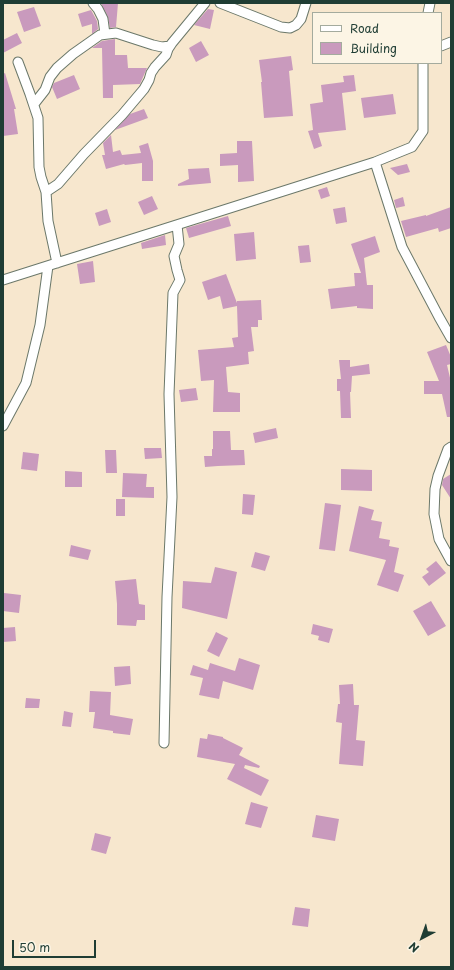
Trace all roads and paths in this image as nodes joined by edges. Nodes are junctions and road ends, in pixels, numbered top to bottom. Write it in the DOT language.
graph roads {
  1 [pos="93,3"];
  2 [pos="205,3"];
  3 [pos="220,3"];
  4 [pos="306,3"];
  5 [pos="105,34"];
  6 [pos="170,46"];
  7 [pos="18,62"];
  8 [pos="423,64"];
  9 [pos="34,104"];
  10 [pos="375,162"];
  11 [pos="46,192"];
  12 [pos="177,225"];
  13 [pos="52,264"];
  14 [pos="3,280"];
  15 [pos="451,338"];
  16 [pos="3,426"];
  17 [pos="451,447"];
  18 [pos="451,561"];
  19 [pos="164,743"];
  1 -- 5 [label="street"];
  2 -- 6 [label="street"];
  3 -- 4 [label="street"];
  5 -- 6 [label="street"];
  5 -- 9 [label="street"];
  6 -- 11 [label="street"];
  7 -- 9 [label="street"];
  8 -- 10 [label="street"];
  9 -- 11 [label="street"];
  10 -- 12 [label="street"];
  10 -- 15 [label="street"];
  11 -- 13 [label="street"];
  12 -- 13 [label="street"];
  12 -- 19 [label="street"];
  13 -- 14 [label="street"];
  13 -- 16 [label="street"];
  17 -- 18 [label="street"];
}
